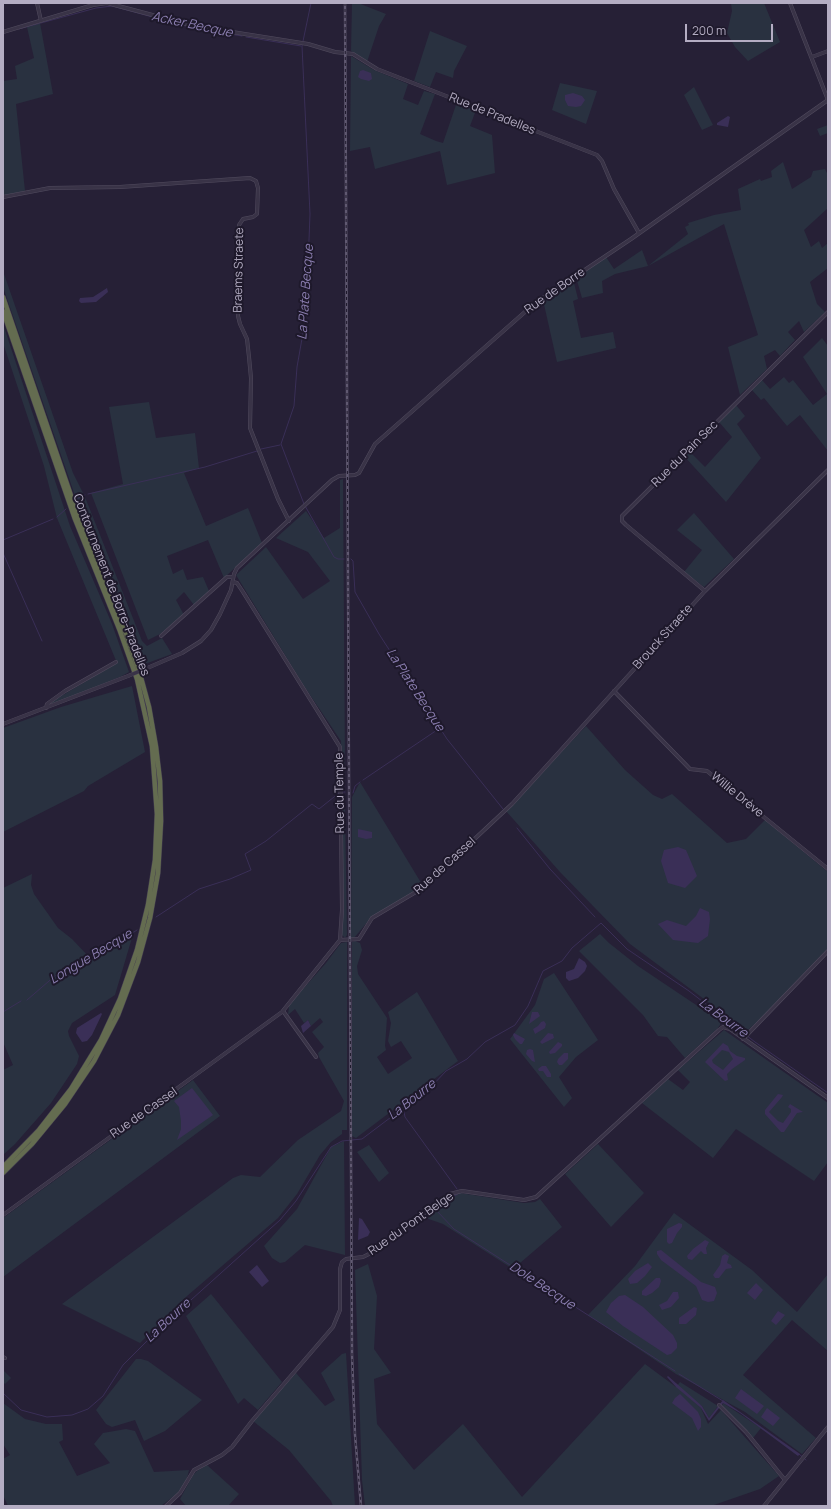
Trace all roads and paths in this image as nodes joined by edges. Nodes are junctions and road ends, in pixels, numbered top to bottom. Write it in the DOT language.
graph roads {
  1 [pos="37,3"];
  2 [pos="790,3"];
  3 [pos="41,21"];
  4 [pos="3,32"];
  5 [pos="828,51"];
  6 [pos="812,57"];
  7 [pos="828,100"];
  8 [pos="3,197"];
  9 [pos="639,233"];
  10 [pos="3,297"];
  11 [pos="3,311"];
  12 [pos="828,312"];
  13 [pos="828,470"];
  14 [pos="289,521"];
  15 [pos="233,577"];
  16 [pos="233,582"];
  17 [pos="704,591"];
  18 [pos="161,636"];
  19 [pos="116,662"];
  20 [pos="614,691"];
  21 [pos="46,708"];
  22 [pos="3,724"];
  23 [pos="504,811"];
  24 [pos="828,869"];
  25 [pos="340,940"];
  26 [pos="828,951"];
  27 [pos="283,1011"];
  28 [pos="744,1038"];
  29 [pos="316,1057"];
  30 [pos="828,1098"];
  31 [pos="3,1167"];
  32 [pos="3,1173"];
  33 [pos="3,1215"];
  34 [pos="720,1406"];
  35 [pos="828,1427"];
  36 [pos="785,1480"];
  37 [pos="166,1506"];
  38 [pos="764,1506"];
  1 -- 3 [label="street"];
  2 -- 6 [label="street"];
  3 -- 4 [label="street, Rue de Pradelles"];
  3 -- 9 [label="street, Rue de Pradelles"];
  5 -- 6 [label="street"];
  6 -- 7 [label="street"];
  7 -- 9 [label="street, Rue de Borre"];
  8 -- 14 [label="street, Braems Straete"];
  9 -- 14 [label="street, Rue de Borre"];
  10 -- 32 [label="highway"];
  11 -- 31 [label="highway, Contournement de Borre-Pradelles"];
  12 -- 17 [label="street, Rue du Pain Sec"];
  13 -- 17 [label="street, Brouck Straete"];
  14 -- 15 [label="street, Rue de Borre"];
  15 -- 16 [label="street"];
  15 -- 18 [label="street"];
  16 -- 21 [label="street, bridge"];
  16 -- 25 [label="street, Rue du Temple"];
  17 -- 20 [label="street, Brouck Straete"];
  19 -- 21 [label="street"];
  20 -- 23 [label="street, Brouck Straete"];
  20 -- 24 [label="street, Willie Drève"];
  21 -- 22 [label="street"];
  23 -- 25 [label="street, Rue de Cassel"];
  25 -- 27 [label="street, Rue de Cassel"];
  26 -- 28 [label="street"];
  27 -- 29 [label="street"];
  27 -- 33 [label="street, Rue de Cassel"];
  28 -- 30 [label="street, Rue du Pont Belge"];
  28 -- 37 [label="street, Rue du Pont Belge"];
  34 -- 36 [label="street"];
  35 -- 36 [label="street"];
  36 -- 38 [label="street"];
}
